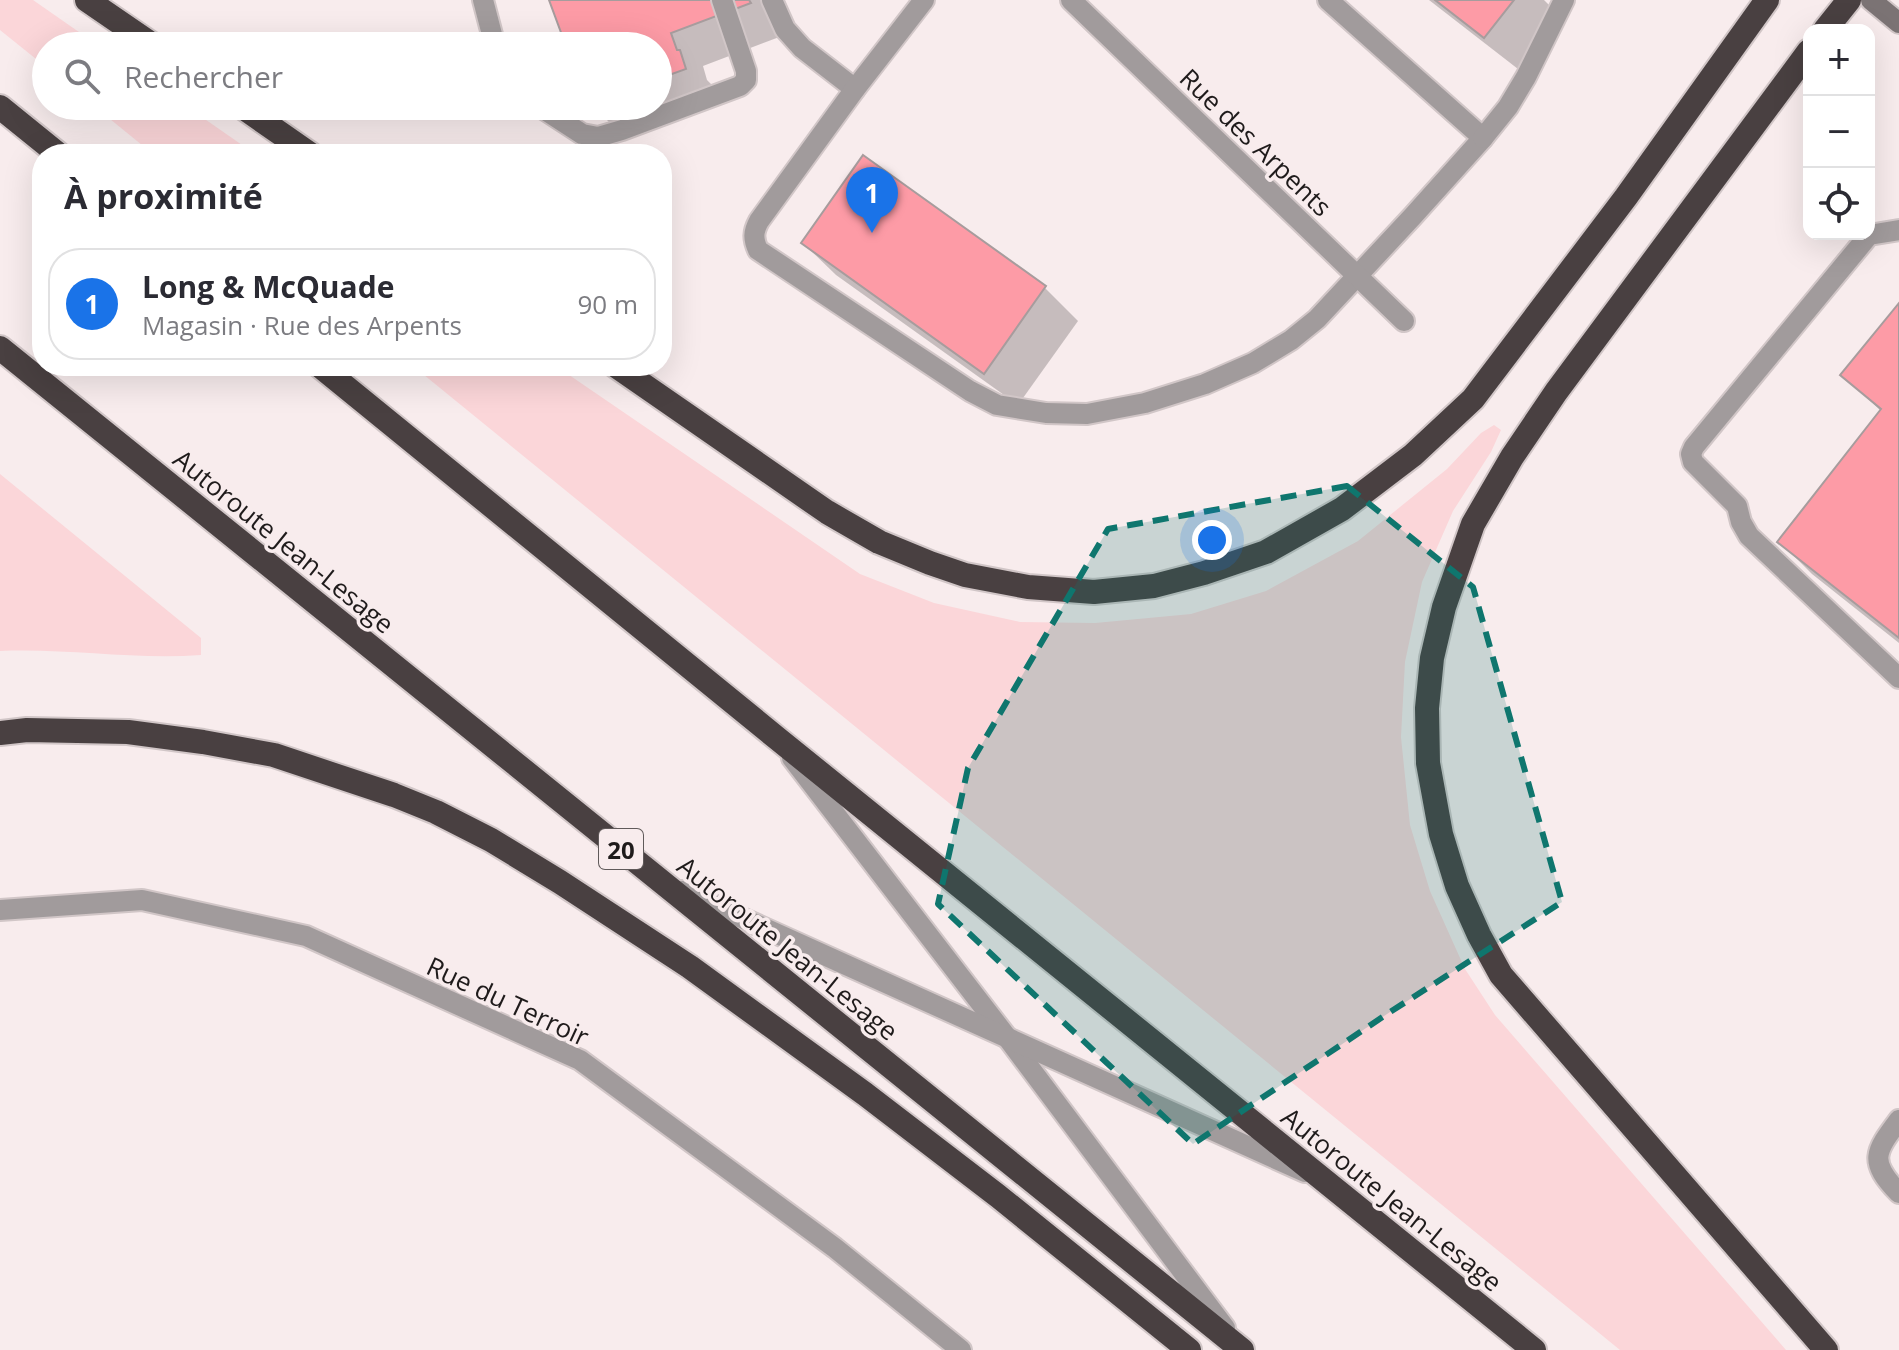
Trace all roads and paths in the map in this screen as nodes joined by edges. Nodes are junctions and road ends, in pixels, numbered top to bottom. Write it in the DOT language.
graph roads {
  1 [pos="87,0"];
  2 [pos="483,0"];
  3 [pos="722,0"];
  4 [pos="772,0"];
  5 [pos="924,0"];
  6 [pos="1071,0"];
  7 [pos="1328,0"];
  8 [pos="1564,0"];
  9 [pos="1767,0"];
  10 [pos="1849,0"];
  11 [pos="1871,0"];
  12 [pos="1899,23"];
  13 [pos="1830,24"];
  14 [pos="134,32"];
  15 [pos="491,32"];
  16 [pos="1803,59"];
  17 [pos="855,89"];
  18 [pos="0,107"];
  19 [pos="672,111"];
  20 [pos="261,120"];
  21 [pos="560,120"];
  22 [pos="649,120"];
  23 [pos="1483,138"];
  24 [pos="46,144"];
  25 [pos="296,144"];
  26 [pos="1899,230"];
  27 [pos="1357,276"];
  28 [pos="1404,321"];
  29 [pos="0,348"];
  30 [pos="32,374"];
  31 [pos="35,376"];
  32 [pos="332,376"];
  33 [pos="630,376"];
  34 [pos="1899,678"];
  35 [pos="0,733"];
  36 [pos="778,739"];
  37 [pos="664,884"];
  38 [pos="0,910"];
  39 [pos="1009,1040"];
  40 [pos="1899,1120"];
  41 [pos="1327,1182"];
  42 [pos="1899,1193"];
  43 [pos="1240,1349"];
  44 [pos="961,1350"];
  45 [pos="1189,1350"];
  46 [pos="1534,1350"];
  47 [pos="1826,1350"];
  1 -- 14 [label="highway"];
  2 -- 15 [label="street"];
  3 -- 19 [label="street"];
  4 -- 17 [label="street"];
  5 -- 17 [label="street"];
  6 -- 27 [label="street, Rue des Arpents"];
  7 -- 23 [label="street"];
  8 -- 23 [label="street"];
  9 -- 33 [label="highway"];
  10 -- 13 [label="highway"];
  11 -- 12 [label="street"];
  16 -- 47 [label="highway"];
  17 -- 27 [label="street"];
  18 -- 24 [label="highway"];
  20 -- 25 [label="highway"];
  21 -- 22 [label="street"];
  23 -- 27 [label="street"];
  26 -- 34 [label="street"];
  27 -- 28 [label="street, Rue des Arpents"];
  29 -- 30 [label="highway, Autoroute Jean-Lesage / 20"];
  31 -- 37 [label="highway, Autoroute Jean-Lesage / 20"];
  32 -- 36 [label="highway, Autoroute Jean-Lesage"];
  35 -- 45 [label="highway"];
  36 -- 39 [label="street"];
  36 -- 41 [label="highway, Autoroute Jean-Lesage"];
  37 -- 39 [label="street"];
  37 -- 43 [label="highway, Autoroute Jean-Lesage / 20"];
  38 -- 44 [label="street, Rue du Terroir"];
  39 -- 41 [label="street"];
  39 -- 43 [label="street"];
  40 -- 42 [label="street"];
  41 -- 46 [label="highway, Autoroute Jean-Lesage"];
}
